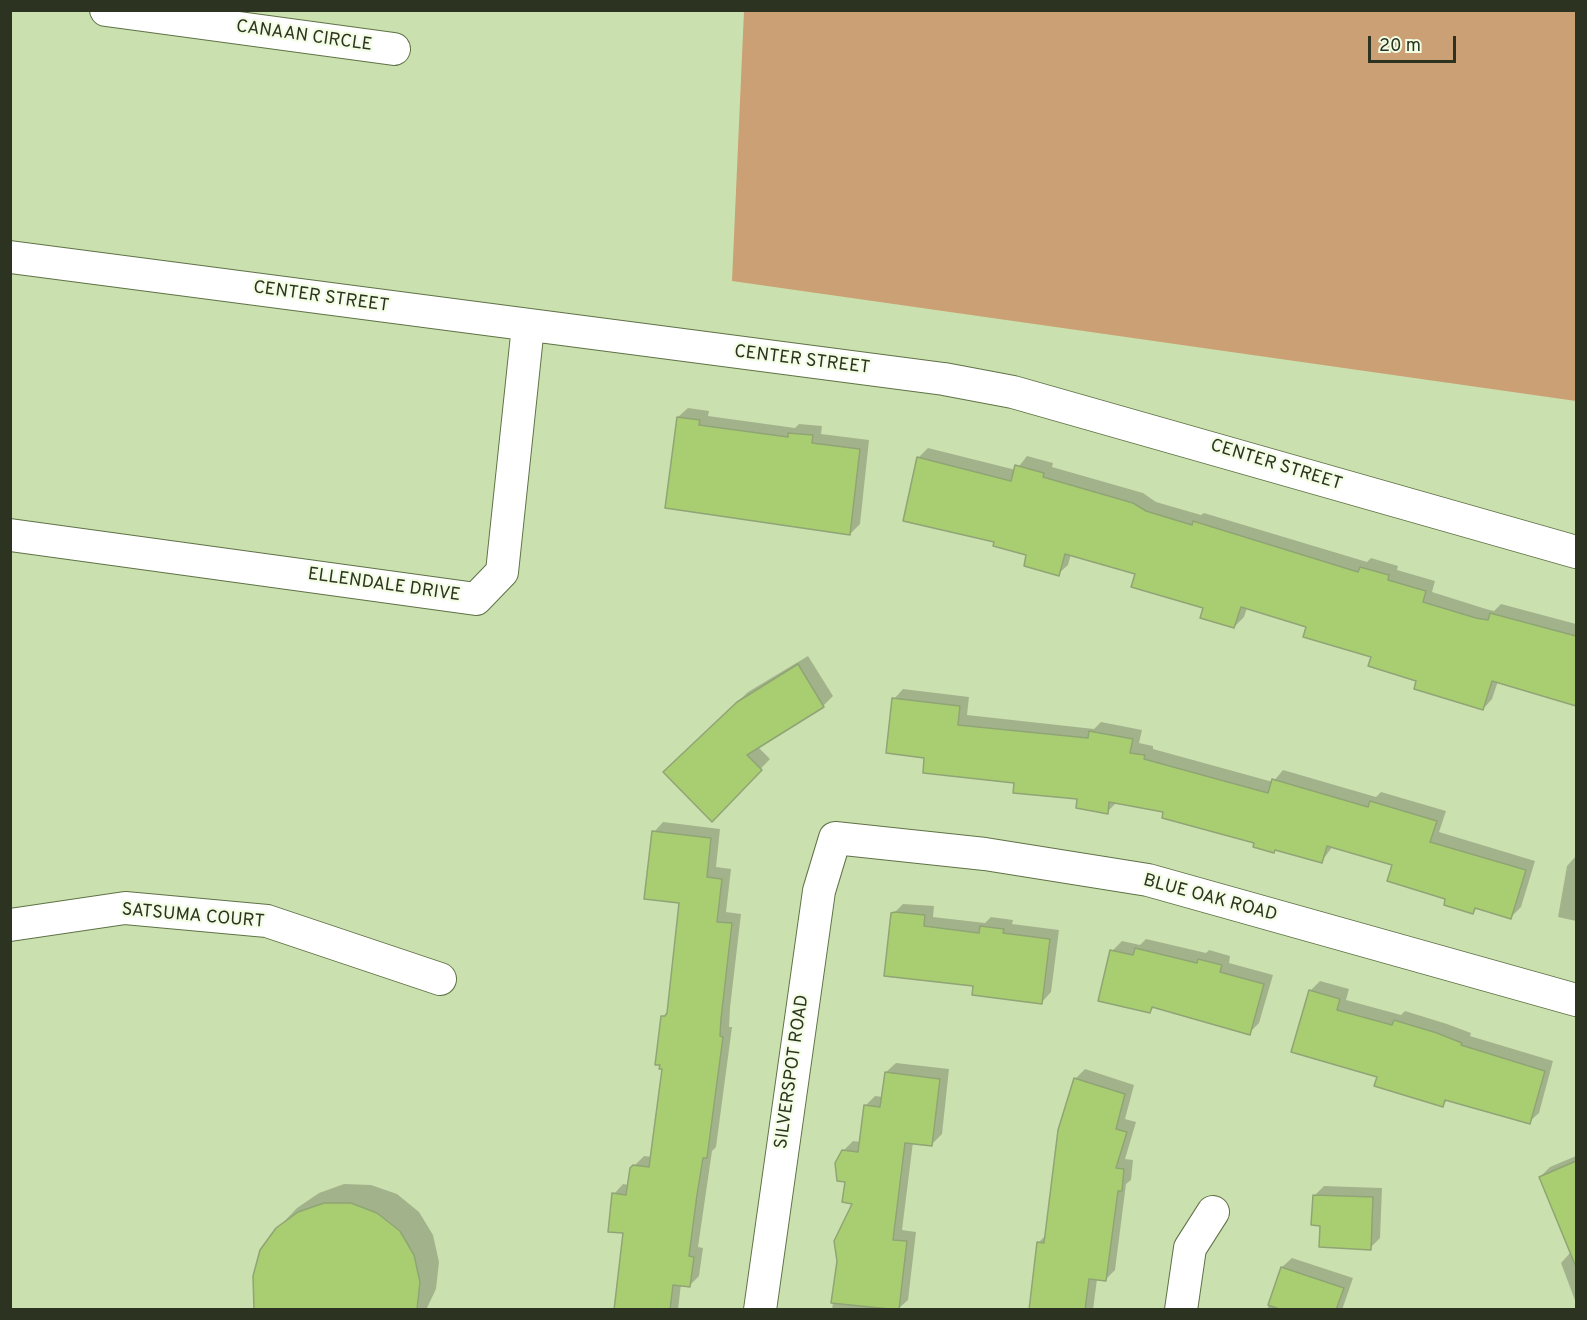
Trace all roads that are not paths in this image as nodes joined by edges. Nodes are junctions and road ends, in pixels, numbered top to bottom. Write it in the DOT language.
graph roads {
  1 [pos="106,10"];
  2 [pos="394,49"];
  3 [pos="10,257"];
  4 [pos="528,326"];
  5 [pos="10,536"];
  6 [pos="1576,552"];
  7 [pos="835,837"];
  8 [pos="10,925"];
  9 [pos="440,979"];
  10 [pos="1576,1000"];
  11 [pos="1213,1212"];
  12 [pos="760,1310"];
  13 [pos="1181,1310"];
  1 -- 2 [label="street, CANAAN CIRCLE"];
  3 -- 4 [label="street, CENTER STREET"];
  4 -- 5 [label="street, ELLENDALE DRIVE"];
  4 -- 6 [label="street, CENTER STREET"];
  7 -- 10 [label="street, BLUE OAK ROAD"];
  7 -- 12 [label="street, SILVERSPOT ROAD"];
  8 -- 9 [label="street, SATSUMA COURT"];
  11 -- 13 [label="street"];
}
